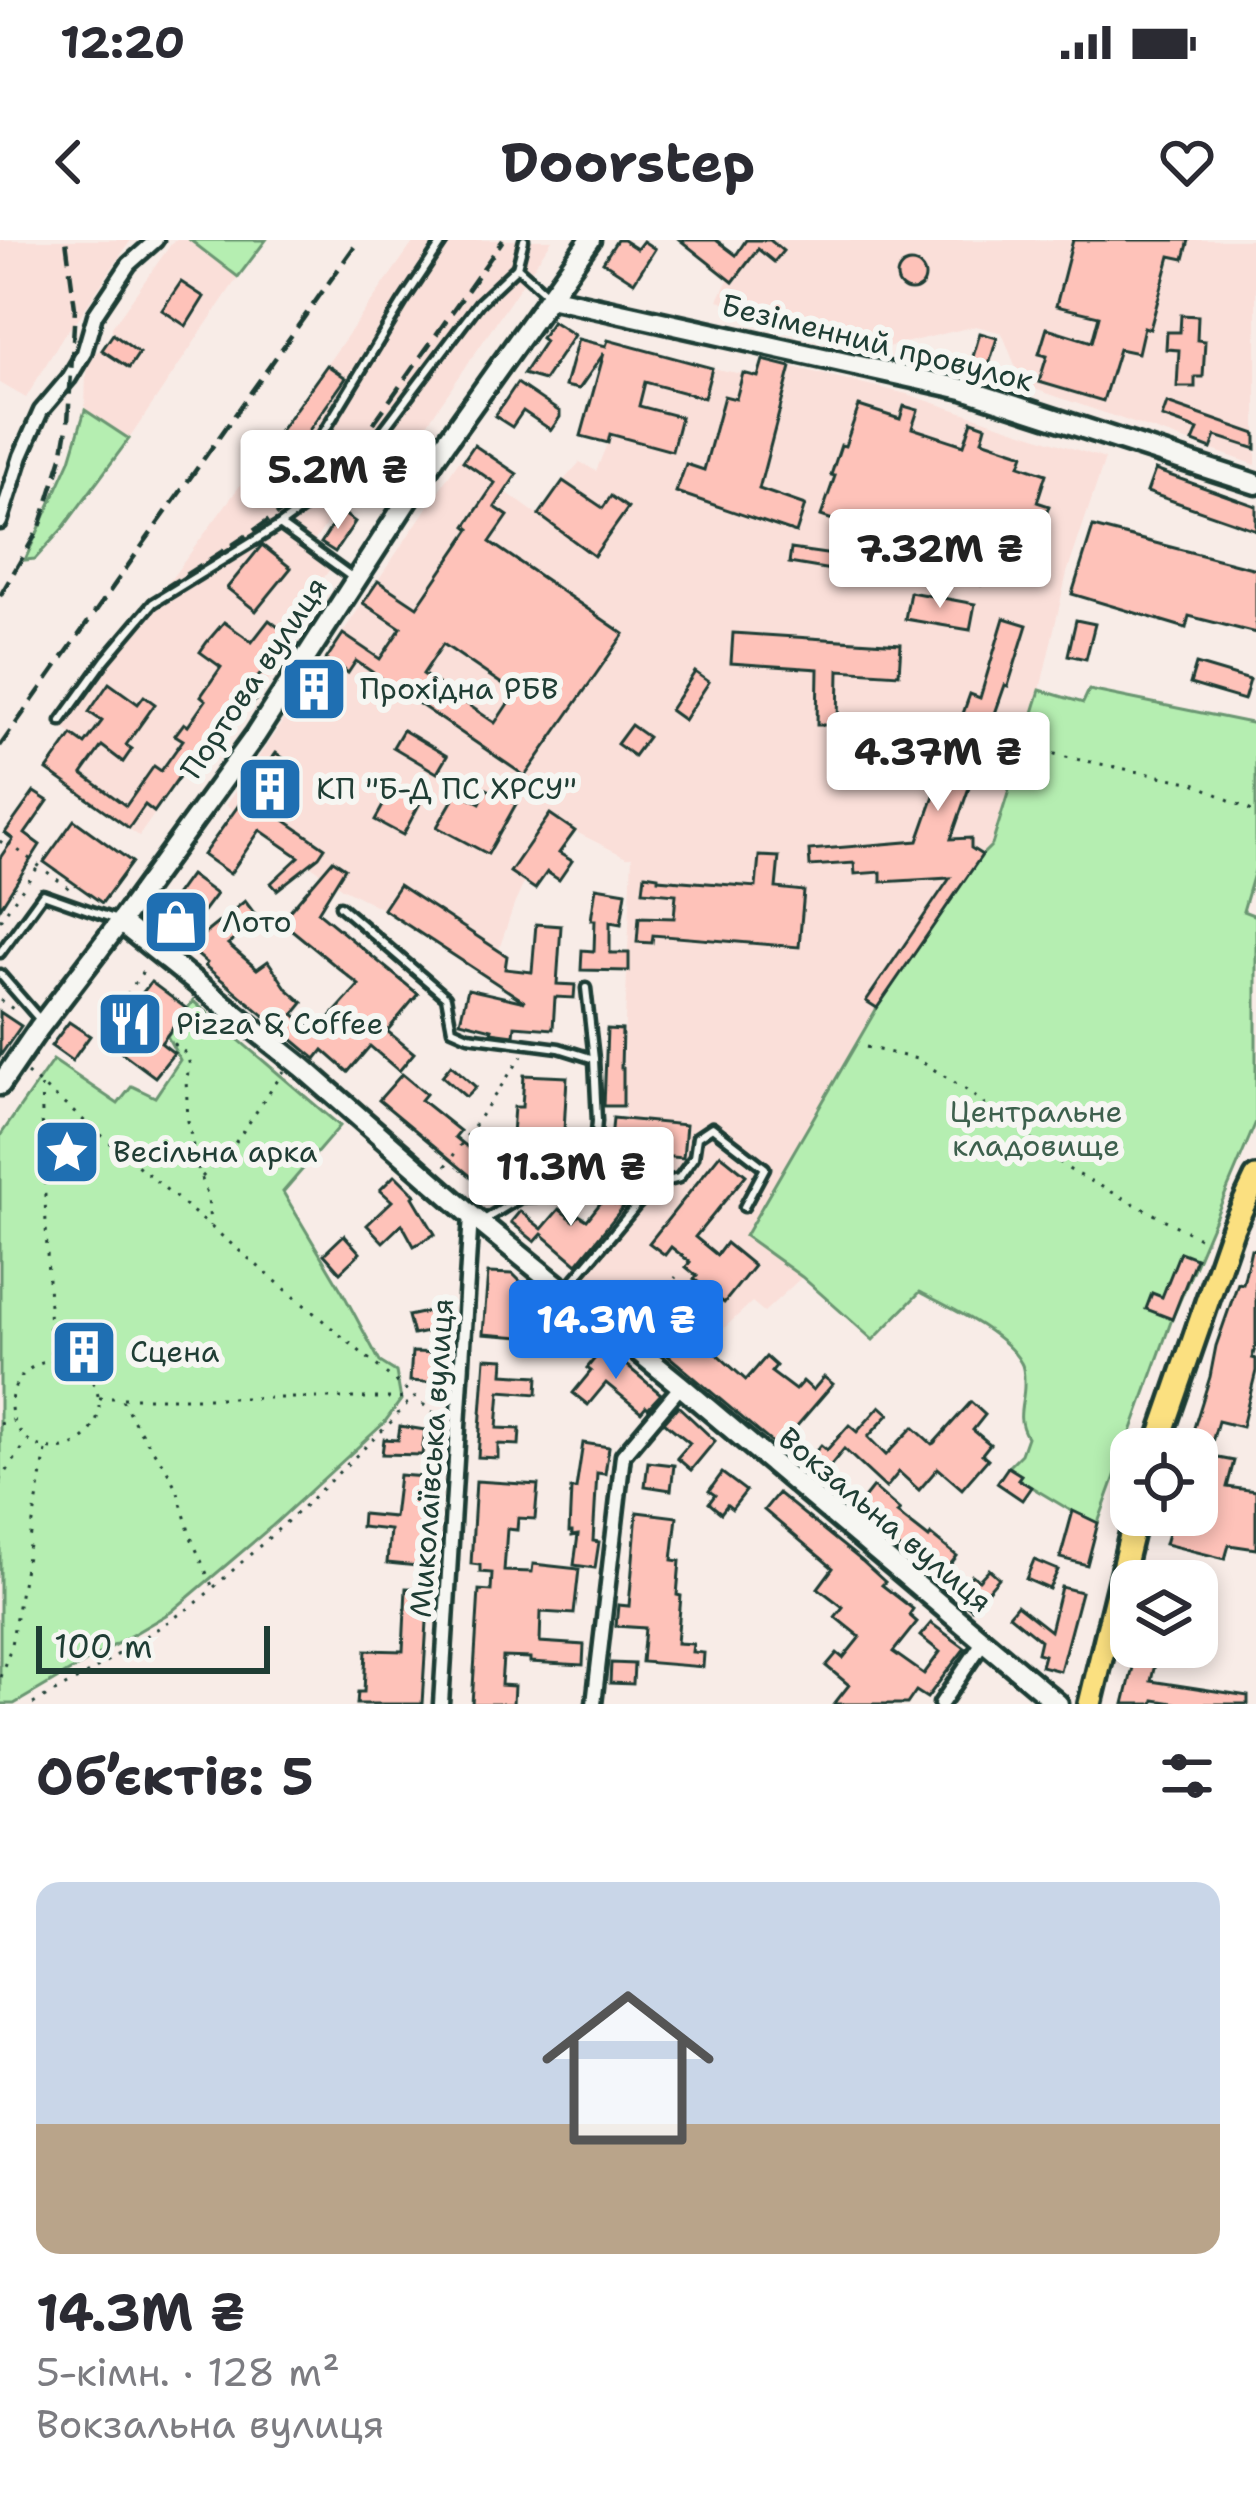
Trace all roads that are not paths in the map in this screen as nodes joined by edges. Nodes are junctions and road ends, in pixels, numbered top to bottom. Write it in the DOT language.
graph roads {
  1 [pos="156,240"];
  2 [pos="444,240"];
  3 [pos="524,240"];
  4 [pos="590,240"];
  5 [pos="517,267"];
  6 [pos="549,297"];
  7 [pos="319,440"];
  8 [pos="1256,484"];
  9 [pos="0,522"];
  10 [pos="280,525"];
  11 [pos="356,580"];
  12 [pos="62,721"];
  13 [pos="340,906"];
  14 [pos="120,922"];
  15 [pos="0,953"];
  16 [pos="0,974"];
  17 [pos="586,988"];
  18 [pos="43,1023"];
  19 [pos="594,1059"];
  20 [pos="0,1085"];
  21 [pos="1256,1178"];
  22 [pos="744,1207"];
  23 [pos="476,1218"];
  24 [pos="1245,1227"];
  25 [pos="565,1291"];
  26 [pos="681,1387"];
  27 [pos="1163,1428"];
  28 [pos="1131,1536"];
  29 [pos="983,1642"];
  30 [pos="441,1704"];
  31 [pos="594,1704"];
  32 [pos="941,1704"];
  33 [pos="1058,1704"];
  34 [pos="1090,1704"];
  1 -- 9 [label="street"];
  2 -- 7 [label="lane"];
  3 -- 5 [label="lane"];
  4 -- 6 [label="street, Портова вулиця"];
  5 -- 6 [label="lane"];
  5 -- 10 [label="lane"];
  6 -- 8 [label="street, Безіменний провулок"];
  6 -- 11 [label="street, Портова вулиця"];
  10 -- 11 [label="lane"];
  10 -- 12 [label="lane"];
  11 -- 14 [label="street, Портова вулиця"];
  13 -- 19 [label="lane"];
  14 -- 15 [label="lane"];
  14 -- 18 [label="street, Портова вулиця"];
  14 -- 23 [label="street, Вокзальна вулиця"];
  16 -- 18 [label="lane"];
  17 -- 19 [label="lane"];
  18 -- 20 [label="street, Портова вулиця"];
  19 -- 23 [label="lane"];
  21 -- 24 [label="main road"];
  22 -- 25 [label="lane"];
  23 -- 25 [label="street, Вокзальна вулиця"];
  23 -- 30 [label="street, Миколаївська вулиця"];
  24 -- 27 [label="main road"];
  25 -- 26 [label="street, Вокзальна вулиця"];
  26 -- 29 [label="street, Вокзальна вулиця"];
  26 -- 31 [label="street"];
  28 -- 34 [label="main road"];
  29 -- 32 [label="street"];
  29 -- 33 [label="street, Вокзальна вулиця"];
}
